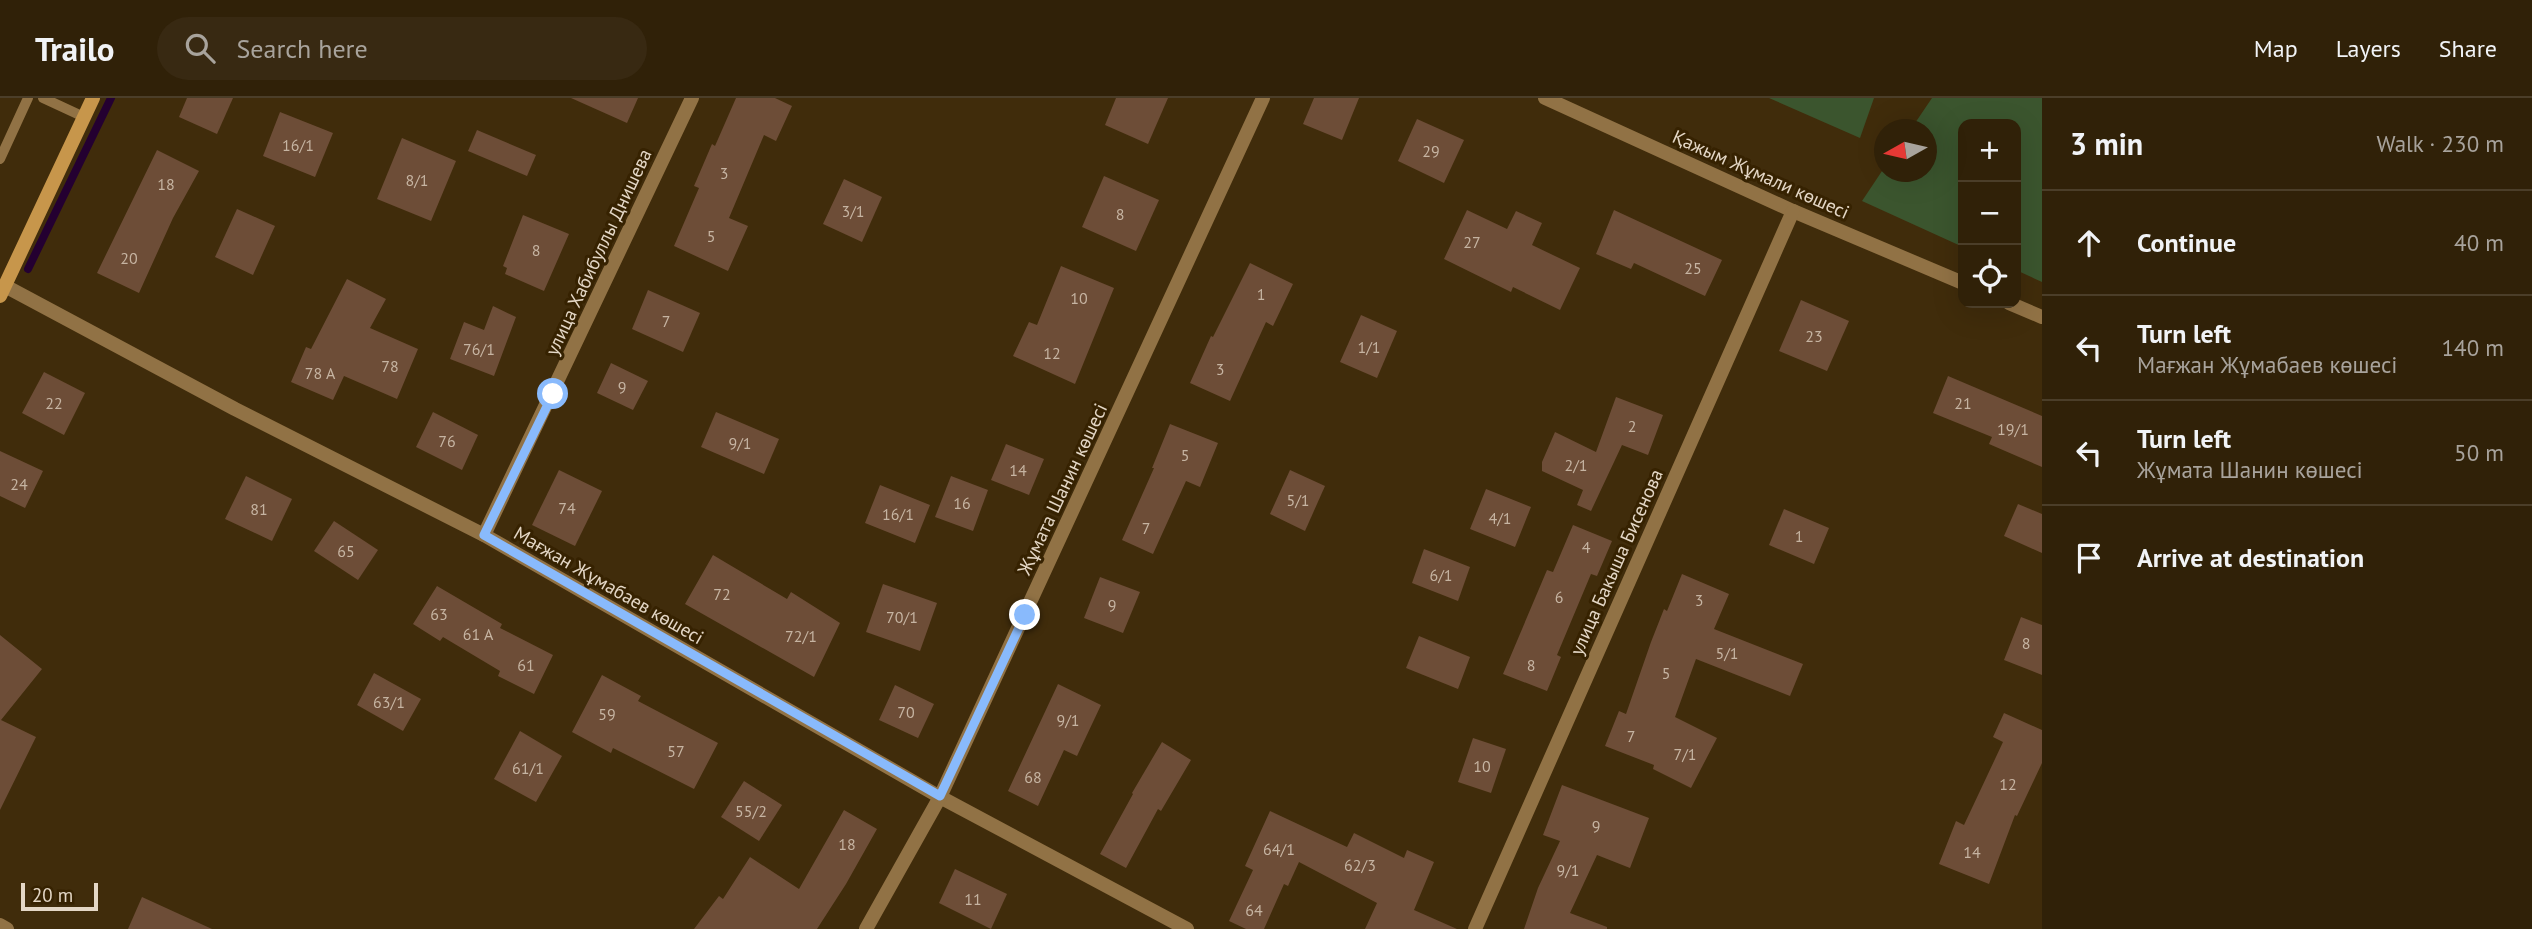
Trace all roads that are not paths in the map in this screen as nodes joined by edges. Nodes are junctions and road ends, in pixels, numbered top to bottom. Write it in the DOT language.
graph roads {
  1 [pos="28,98"];
  2 [pos="43,98"];
  3 [pos="93,98"];
  4 [pos="692,98"];
  5 [pos="1263,98"];
  6 [pos="1545,98"];
  7 [pos="84,117"];
  8 [pos="0,159"];
  9 [pos="1793,211"];
  10 [pos="1958,282"];
  11 [pos="3,291"];
  12 [pos="2021,308"];
  13 [pos="2042,317"];
  14 [pos="484,535"];
  15 [pos="940,796"];
  16 [pos="0,925"];
  17 [pos="6,929"];
  18 [pos="866,929"];
  19 [pos="1187,929"];
  20 [pos="1475,929"];
  1 -- 8 [label="lane"];
  2 -- 7 [label="lane"];
  3 -- 7 [label="main road"];
  4 -- 14 [label="street, улица Хабибуллы Днишева"];
  5 -- 15 [label="street, Жұмата Шанин көшесі"];
  6 -- 9 [label="street, Қажым Жұмали көшесі"];
  7 -- 11 [label="main road"];
  9 -- 10 [label="street, Қажым Жұмали көшесі"];
  9 -- 20 [label="street, улица Бакыша Бисенова"];
  11 -- 14 [label="street, Мағжан Жұмабаев көшесі"];
  12 -- 13 [label="street"];
  14 -- 15 [label="street, Мағжан Жұмабаев көшесі"];
  15 -- 18 [label="street, Жұмата Шанин көшесі"];
  15 -- 19 [label="street, Мағжан Жұмабаев көшесі"];
  16 -- 17 [label="street"];
}
